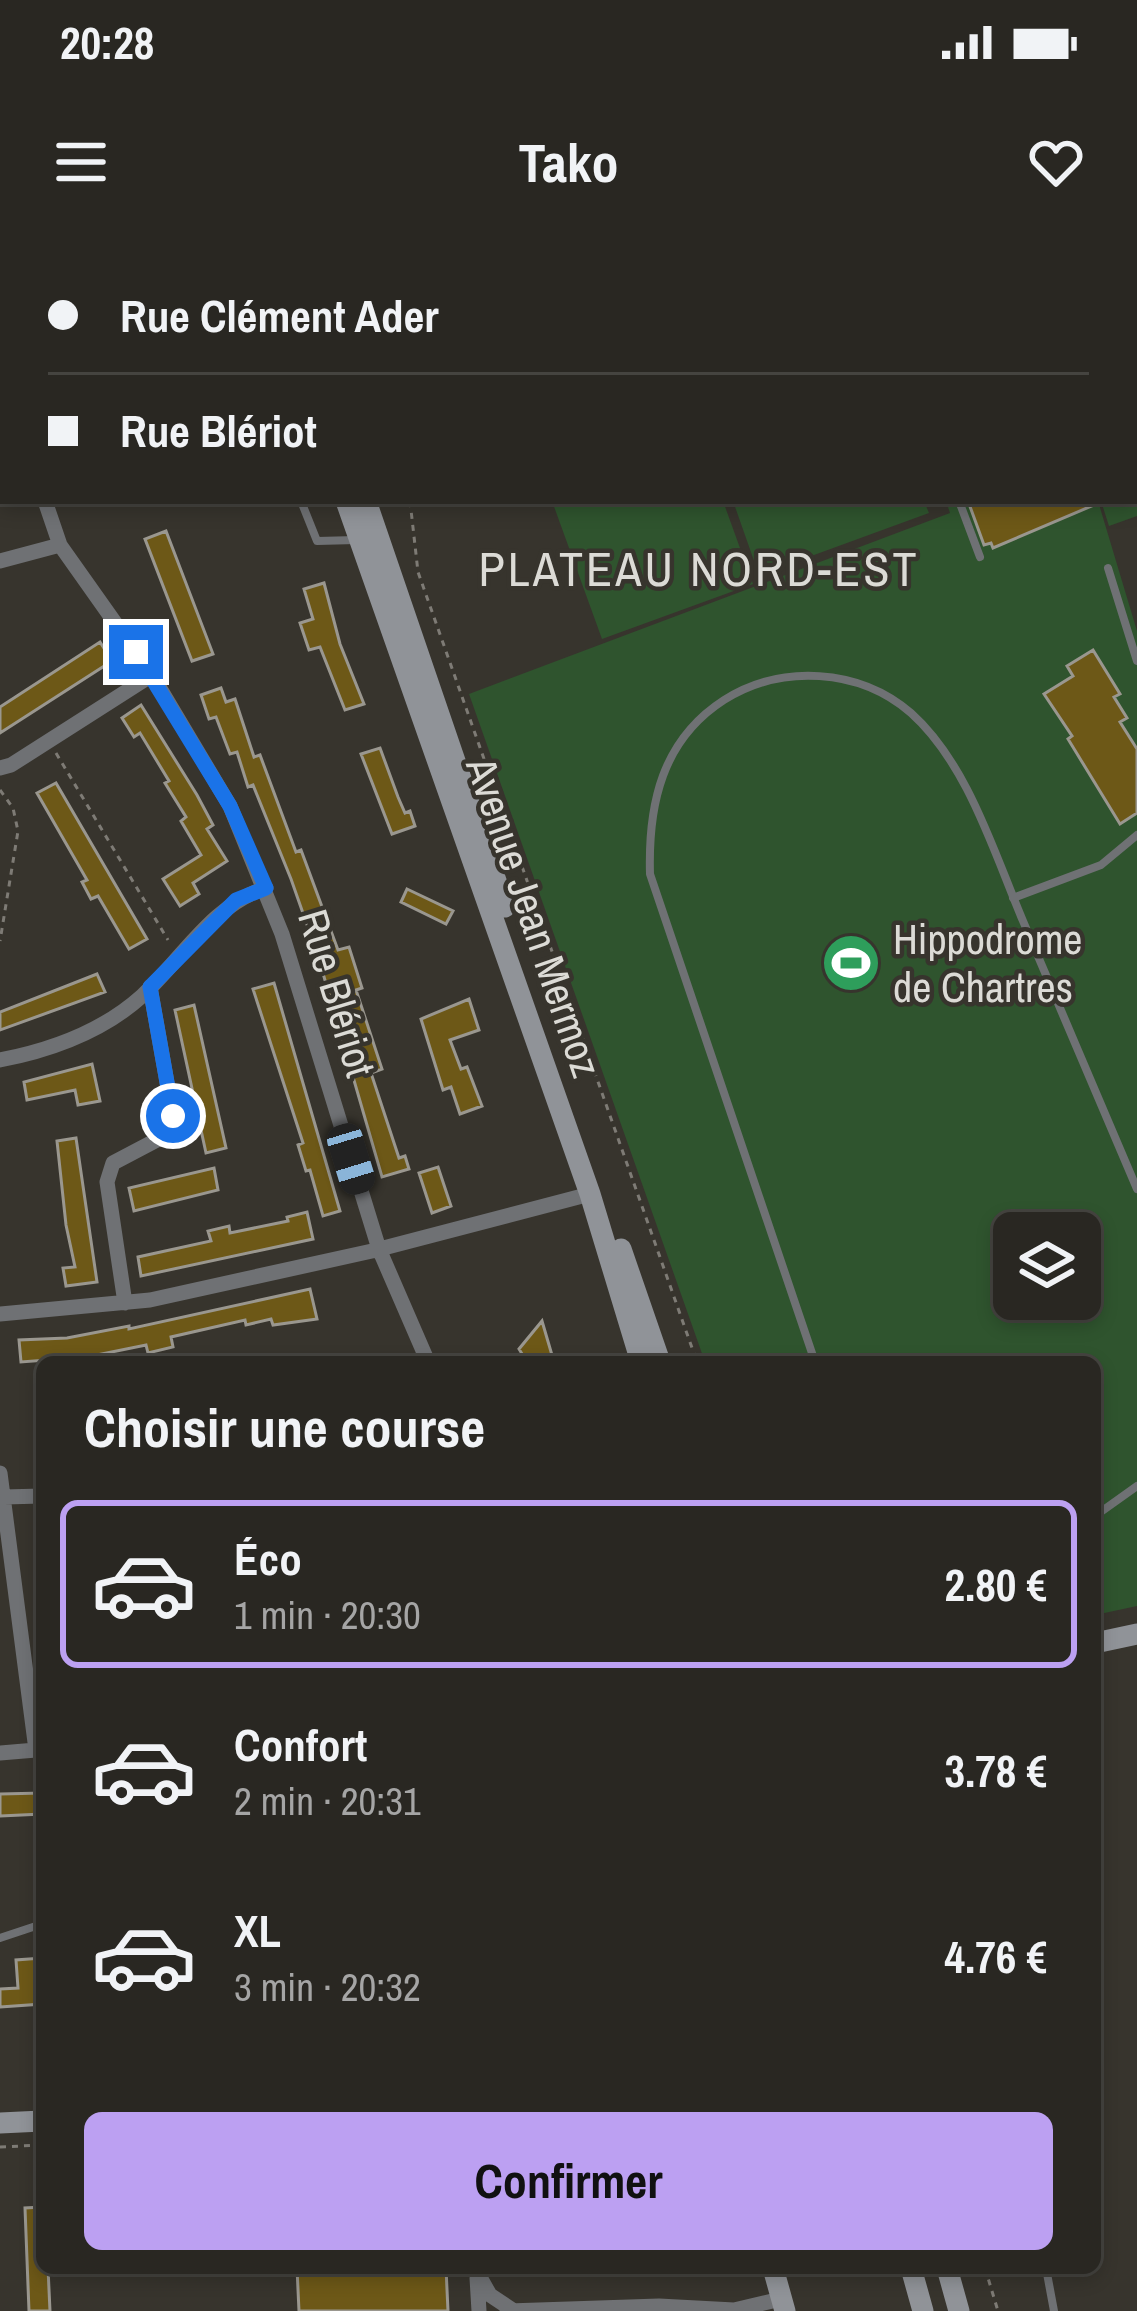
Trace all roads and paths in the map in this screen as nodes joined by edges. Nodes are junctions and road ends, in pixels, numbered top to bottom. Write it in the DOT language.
graph roads {
  1 [pos="46,504"];
  2 [pos="303,504"];
  3 [pos="347,504"];
  4 [pos="367,504"];
  5 [pos="410,504"];
  6 [pos="960,504"];
  7 [pos="360,539"];
  8 [pos="60,545"];
  9 [pos="980,557"];
  10 [pos="0,561"];
  11 [pos="1108,568"];
  12 [pos="1137,662"];
  13 [pos="152,674"];
  14 [pos="49,741"];
  15 [pos="0,768"];
  16 [pos="0,790"];
  17 [pos="1137,835"];
  18 [pos="266,888"];
  19 [pos="1013,898"];
  20 [pos="0,941"];
  21 [pos="178,957"];
  22 [pos="150,987"];
  23 [pos="0,1060"];
  24 [pos="1137,1190"];
  25 [pos="590,1194"];
  26 [pos="379,1249"];
  27 [pos="125,1303"];
  28 [pos="0,1314"];
  29 [pos="425,1356"];
  30 [pos="639,1356"];
  31 [pos="658,1356"];
  32 [pos="696,1356"];
  33 [pos="813,1356"];
  34 [pos="0,1473"];
  35 [pos="1137,1486"];
  36 [pos="36,1496"];
  37 [pos="4,1497"];
  38 [pos="1101,1512"];
  39 [pos="6,1570"];
  40 [pos="1137,1634"];
  41 [pos="1101,1642"];
  42 [pos="36,1734"];
  43 [pos="36,1750"];
  44 [pos="0,1753"];
  45 [pos="36,1926"];
  46 [pos="0,1938"];
  47 [pos="36,2121"];
  48 [pos="0,2123"];
  49 [pos="36,2145"];
  50 [pos="0,2147"];
  51 [pos="477,2274"];
  52 [pos="479,2274"];
  53 [pos="775,2274"];
  54 [pos="913,2274"];
  55 [pos="949,2274"];
  56 [pos="987,2274"];
  57 [pos="1047,2274"];
  58 [pos="783,2305"];
  59 [pos="659,2308"];
  60 [pos="509,2310"];
  61 [pos="479,2311"];
  62 [pos="922,2311"];
  63 [pos="958,2311"];
  64 [pos="998,2311"];
  65 [pos="1054,2311"];
  1 -- 8 [label="street, Rue Blériot"];
  2 -- 7 [label="lane"];
  3 -- 7 [label="main road, Avenue Jean Mermoz"];
  4 -- 31 [label="main road, Avenue Jean Mermoz"];
  5 -- 32 [label="path"];
  6 -- 9 [label="lane"];
  7 -- 25 [label="main road, Avenue Jean Mermoz"];
  8 -- 10 [label="street"];
  8 -- 13 [label="street, Rue Blériot"];
  11 -- 12 [label="lane"];
  13 -- 14 [label="street"];
  13 -- 18 [label="street, Rue Blériot"];
  14 -- 15 [label="street"];
  14 -- 21 [label="path"];
  16 -- 20 [label="path"];
  17 -- 19 [label="lane"];
  18 -- 21 [label="street"];
  18 -- 26 [label="street, Rue Blériot"];
  19 -- 24 [label="lane"];
  19 -- 33 [label="lane"];
  21 -- 22 [label="street"];
  22 -- 23 [label="street"];
  22 -- 27 [label="street"];
  25 -- 26 [label="street"];
  25 -- 30 [label="main road, Avenue Jean Mermoz"];
  26 -- 27 [label="street"];
  26 -- 29 [label="street, Rue Blériot"];
  27 -- 28 [label="street"];
  34 -- 37 [label="street"];
  35 -- 38 [label="lane"];
  36 -- 37 [label="street"];
  37 -- 39 [label="street"];
  39 -- 42 [label="street"];
  40 -- 41 [label="main road"];
  43 -- 44 [label="street"];
  45 -- 46 [label="lane"];
  47 -- 48 [label="main road"];
  49 -- 50 [label="path"];
  51 -- 61 [label="street"];
  52 -- 60 [label="street"];
  53 -- 58 [label="main road"];
  54 -- 62 [label="main road"];
  55 -- 63 [label="main road"];
  56 -- 64 [label="path"];
  57 -- 65 [label="lane"];
  58 -- 59 [label="street"];
  59 -- 60 [label="street"];
}
